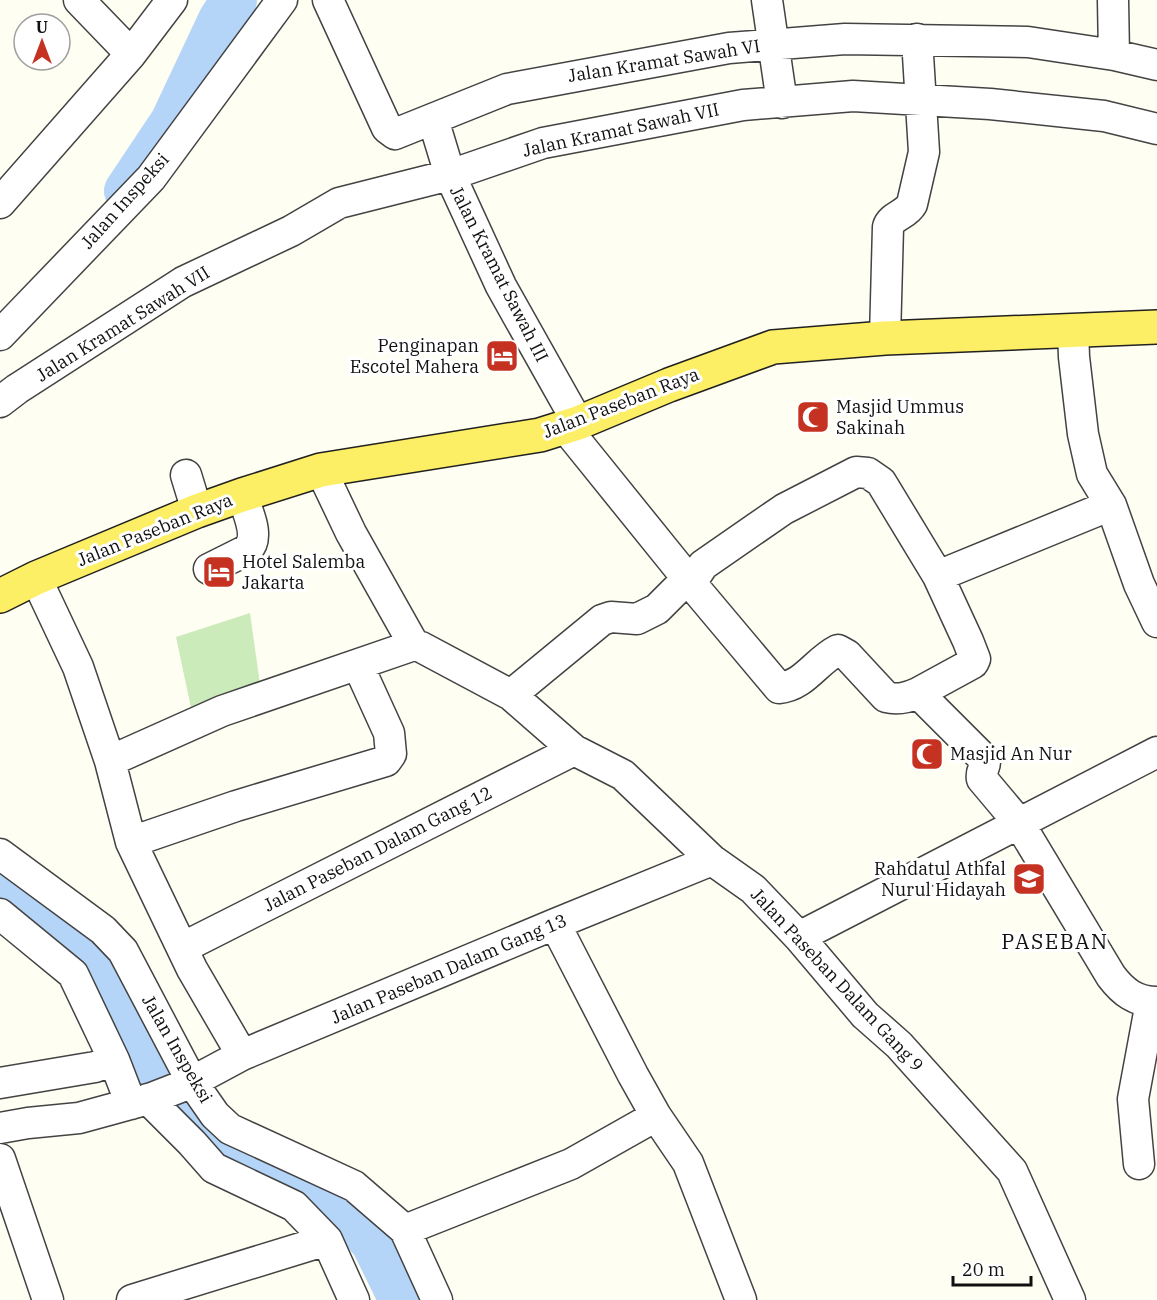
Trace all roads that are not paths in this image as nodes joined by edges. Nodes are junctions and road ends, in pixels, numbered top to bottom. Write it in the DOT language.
graph roads {
  1 [pos="79,0"];
  2 [pos="172,0"];
  3 [pos="282,0"];
  4 [pos="328,0"];
  5 [pos="767,0"];
  6 [pos="1113,0"];
  7 [pos="917,39"];
  8 [pos="775,44"];
  9 [pos="131,54"];
  10 [pos="1114,55"];
  11 [pos="1157,65"];
  12 [pos="922,100"];
  13 [pos="782,103"];
  14 [pos="434,119"];
  15 [pos="1157,129"];
  16 [pos="450,175"];
  17 [pos="0,203"];
  18 [pos="1157,327"];
  19 [pos="1073,330"];
  20 [pos="0,335"];
  21 [pos="885,338"];
  22 [pos="0,402"];
  23 [pos="572,425"];
  24 [pos="321,470"];
  25 [pos="186,476"];
  26 [pos="242,495"];
  27 [pos="1111,505"];
  28 [pos="197,511"];
  29 [pos="209,569"];
  30 [pos="938,576"];
  31 [pos="36,578"];
  32 [pos="687,579"];
  33 [pos="0,596"];
  34 [pos="1157,622"];
  35 [pos="414,645"];
  36 [pos="358,665"];
  37 [pos="918,693"];
  38 [pos="511,695"];
  39 [pos="574,750"];
  40 [pos="1157,752"];
  41 [pos="110,761"];
  42 [pos="1019,823"];
  43 [pos="131,842"];
  44 [pos="0,854"];
  45 [pos="712,860"];
  46 [pos="0,914"];
  47 [pos="555,924"];
  48 [pos="799,937"];
  49 [pos="182,948"];
  50 [pos="1154,1002"];
  51 [pos="242,1055"];
  52 [pos="114,1060"];
  53 [pos="0,1083"];
  54 [pos="190,1083"];
  55 [pos="144,1100"];
  56 [pos="1145,1100"];
  57 [pos="656,1116"];
  58 [pos="0,1128"];
  59 [pos="0,1159"];
  60 [pos="1139,1164"];
  61 [pos="405,1230"];
  62 [pos="327,1240"];
  63 [pos="210,1289"];
  64 [pos="48,1300"];
  65 [pos="132,1300"];
  66 [pos="354,1300"];
  67 [pos="437,1300"];
  68 [pos="741,1300"];
  69 [pos="1070,1300"];
  1 -- 9 [label="street"];
  2 -- 9 [label="street"];
  3 -- 20 [label="street, Jalan Inspeksi"];
  4 -- 14 [label="street, Jalan Kramat Sawah VI"];
  5 -- 8 [label="street"];
  6 -- 10 [label="street"];
  7 -- 8 [label="street, Jalan Kramat Sawah VI"];
  7 -- 10 [label="street, Jalan Kramat Sawah VI"];
  7 -- 12 [label="street"];
  8 -- 13 [label="street"];
  8 -- 14 [label="street, Jalan Kramat Sawah VI"];
  9 -- 17 [label="street"];
  10 -- 11 [label="street, Jalan Kramat Sawah VI"];
  12 -- 13 [label="street, Jalan Kramat Sawah VII"];
  12 -- 15 [label="street, Jalan Kramat Sawah VII"];
  12 -- 21 [label="street"];
  13 -- 16 [label="street, Jalan Kramat Sawah VII"];
  14 -- 16 [label="street, Jalan Kramat Sawah III"];
  16 -- 22 [label="street, Jalan Kramat Sawah VII"];
  16 -- 23 [label="street, Jalan Kramat Sawah III"];
  18 -- 19 [label="main road, Jalan Paseban Raya"];
  19 -- 21 [label="main road, Jalan Paseban Raya"];
  19 -- 27 [label="street"];
  21 -- 23 [label="main road, Jalan Paseban Raya"];
  23 -- 24 [label="main road, Jalan Paseban Raya"];
  23 -- 32 [label="street, Jalan Kramat Sawah III"];
  24 -- 26 [label="main road, Jalan Paseban Raya"];
  24 -- 35 [label="street"];
  25 -- 28 [label="street"];
  26 -- 28 [label="main road, Jalan Paseban Raya"];
  26 -- 29 [label="street"];
  27 -- 30 [label="street"];
  27 -- 34 [label="street"];
  28 -- 31 [label="main road, Jalan Paseban Raya"];
  30 -- 32 [label="street"];
  30 -- 37 [label="street"];
  31 -- 33 [label="main road, Jalan Paseban Raya"];
  31 -- 41 [label="street"];
  32 -- 37 [label="street, Jalan Kramat Sawah III"];
  32 -- 38 [label="street"];
  35 -- 36 [label="street"];
  35 -- 38 [label="street, Jalan Paseban Dalam Gang 9"];
  36 -- 41 [label="street"];
  36 -- 43 [label="street"];
  37 -- 42 [label="street"];
  38 -- 39 [label="street, Jalan Paseban Dalam Gang 9"];
  39 -- 45 [label="street, Jalan Paseban Dalam Gang 9"];
  39 -- 49 [label="street, Jalan Paseban Dalam Gang 12"];
  40 -- 42 [label="street"];
  41 -- 43 [label="street"];
  42 -- 48 [label="street"];
  42 -- 50 [label="street"];
  43 -- 49 [label="street"];
  44 -- 54 [label="street, Jalan Inspeksi"];
  45 -- 47 [label="street, Jalan Paseban Dalam Gang 13"];
  45 -- 48 [label="street, Jalan Paseban Dalam Gang 9"];
  46 -- 52 [label="street"];
  47 -- 51 [label="street, Jalan Paseban Dalam Gang 13"];
  47 -- 57 [label="street"];
  48 -- 69 [label="street, Jalan Paseban Dalam Gang 9"];
  49 -- 51 [label="street"];
  50 -- 56 [label="street"];
  51 -- 54 [label="street, Jalan Paseban Dalam Gang 13"];
  52 -- 53 [label="street"];
  52 -- 55 [label="street"];
  54 -- 55 [label="street, Jalan Paseban Dalam Gang 13"];
  54 -- 61 [label="street, Jalan Inspeksi"];
  55 -- 58 [label="street, Jalan Paseban Dalam Gang 13"];
  55 -- 62 [label="street"];
  56 -- 60 [label="street"];
  57 -- 61 [label="street"];
  57 -- 68 [label="street"];
  59 -- 64 [label="street"];
  61 -- 67 [label="street, Jalan Inspeksi"];
  62 -- 63 [label="street"];
  62 -- 66 [label="street"];
  63 -- 65 [label="street"];
}
